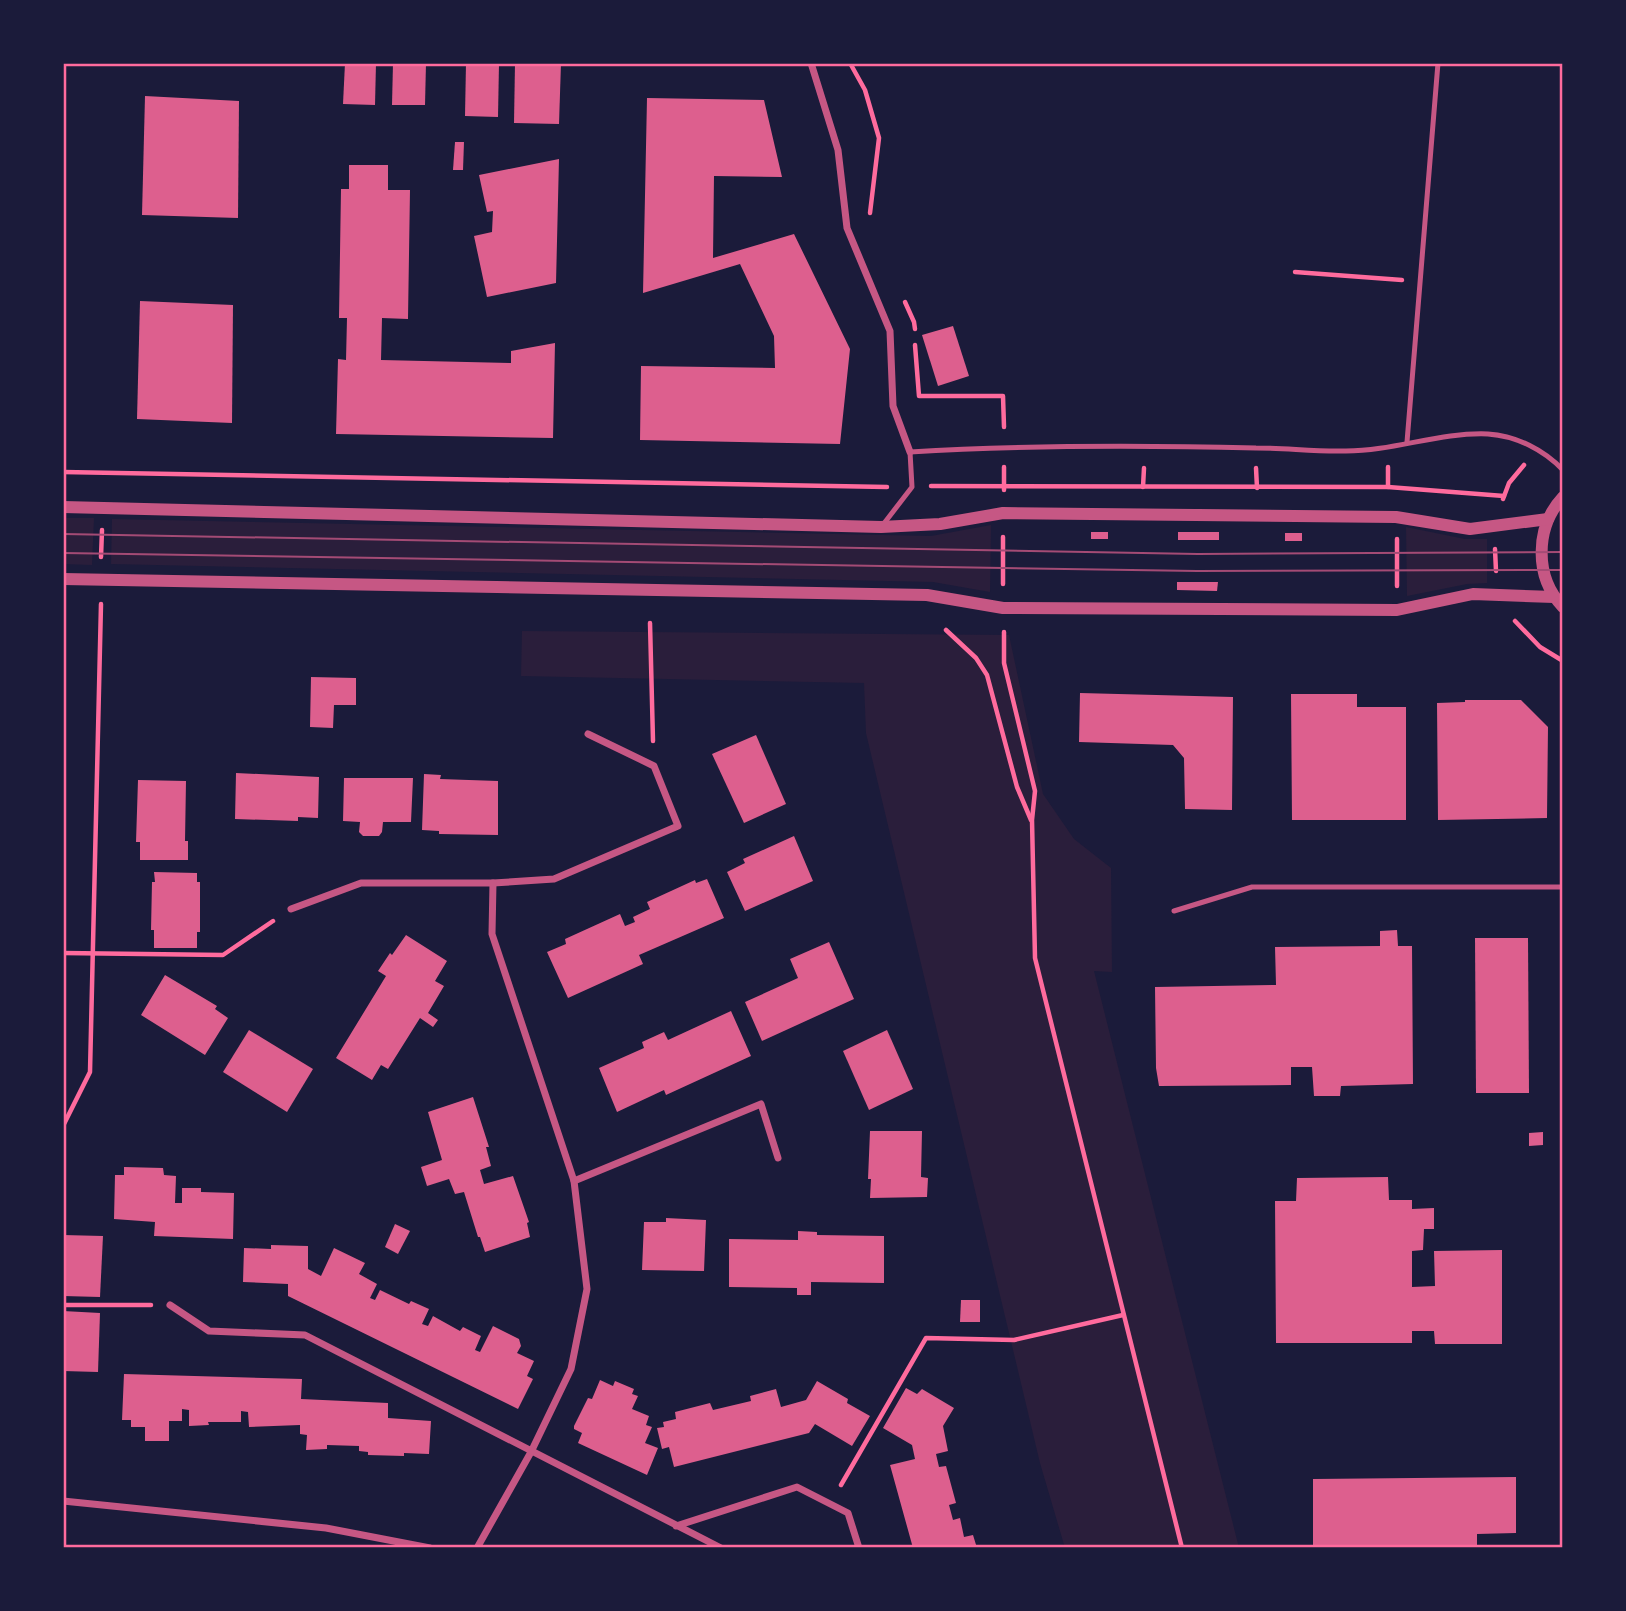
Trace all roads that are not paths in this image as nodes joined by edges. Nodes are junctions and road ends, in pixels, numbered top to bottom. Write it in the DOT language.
graph roads {
  1 [pos="811,63"];
  2 [pos="1438,63"];
  3 [pos="1407,442"];
  4 [pos="910,452"];
  5 [pos="1563,470"];
  6 [pos="1563,497"];
  7 [pos="63,507"];
  8 [pos="1548,519"];
  9 [pos="881,527"];
  10 [pos="63,579"];
  11 [pos="1560,605"];
  12 [pos="588,734"];
  13 [pos="493,883"];
  14 [pos="1563,887"];
  15 [pos="291,909"];
  16 [pos="1174,911"];
  17 [pos="778,1158"];
  18 [pos="574,1181"];
  19 [pos="170,1305"];
  20 [pos="531,1452"];
  21 [pos="63,1501"];
  22 [pos="676,1526"];
  23 [pos="430,1548"];
  24 [pos="477,1548"];
  25 [pos="721,1548"];
  26 [pos="859,1548"];
  1 -- 4 [label="street"];
  2 -- 3 [label="lane"];
  3 -- 4 [label="lane"];
  3 -- 5 [label="lane"];
  4 -- 9 [label="lane"];
  6 -- 8 [label="street"];
  7 -- 9 [label="street"];
  8 -- 9 [label="street"];
  8 -- 11 [label="street"];
  10 -- 11 [label="street"];
  12 -- 13 [label="street"];
  13 -- 15 [label="street"];
  13 -- 18 [label="street"];
  14 -- 16 [label="lane"];
  17 -- 18 [label="street"];
  18 -- 20 [label="street"];
  19 -- 20 [label="street"];
  20 -- 22 [label="street"];
  20 -- 24 [label="street"];
  21 -- 23 [label="street"];
  22 -- 25 [label="street"];
  22 -- 26 [label="street"];
}
